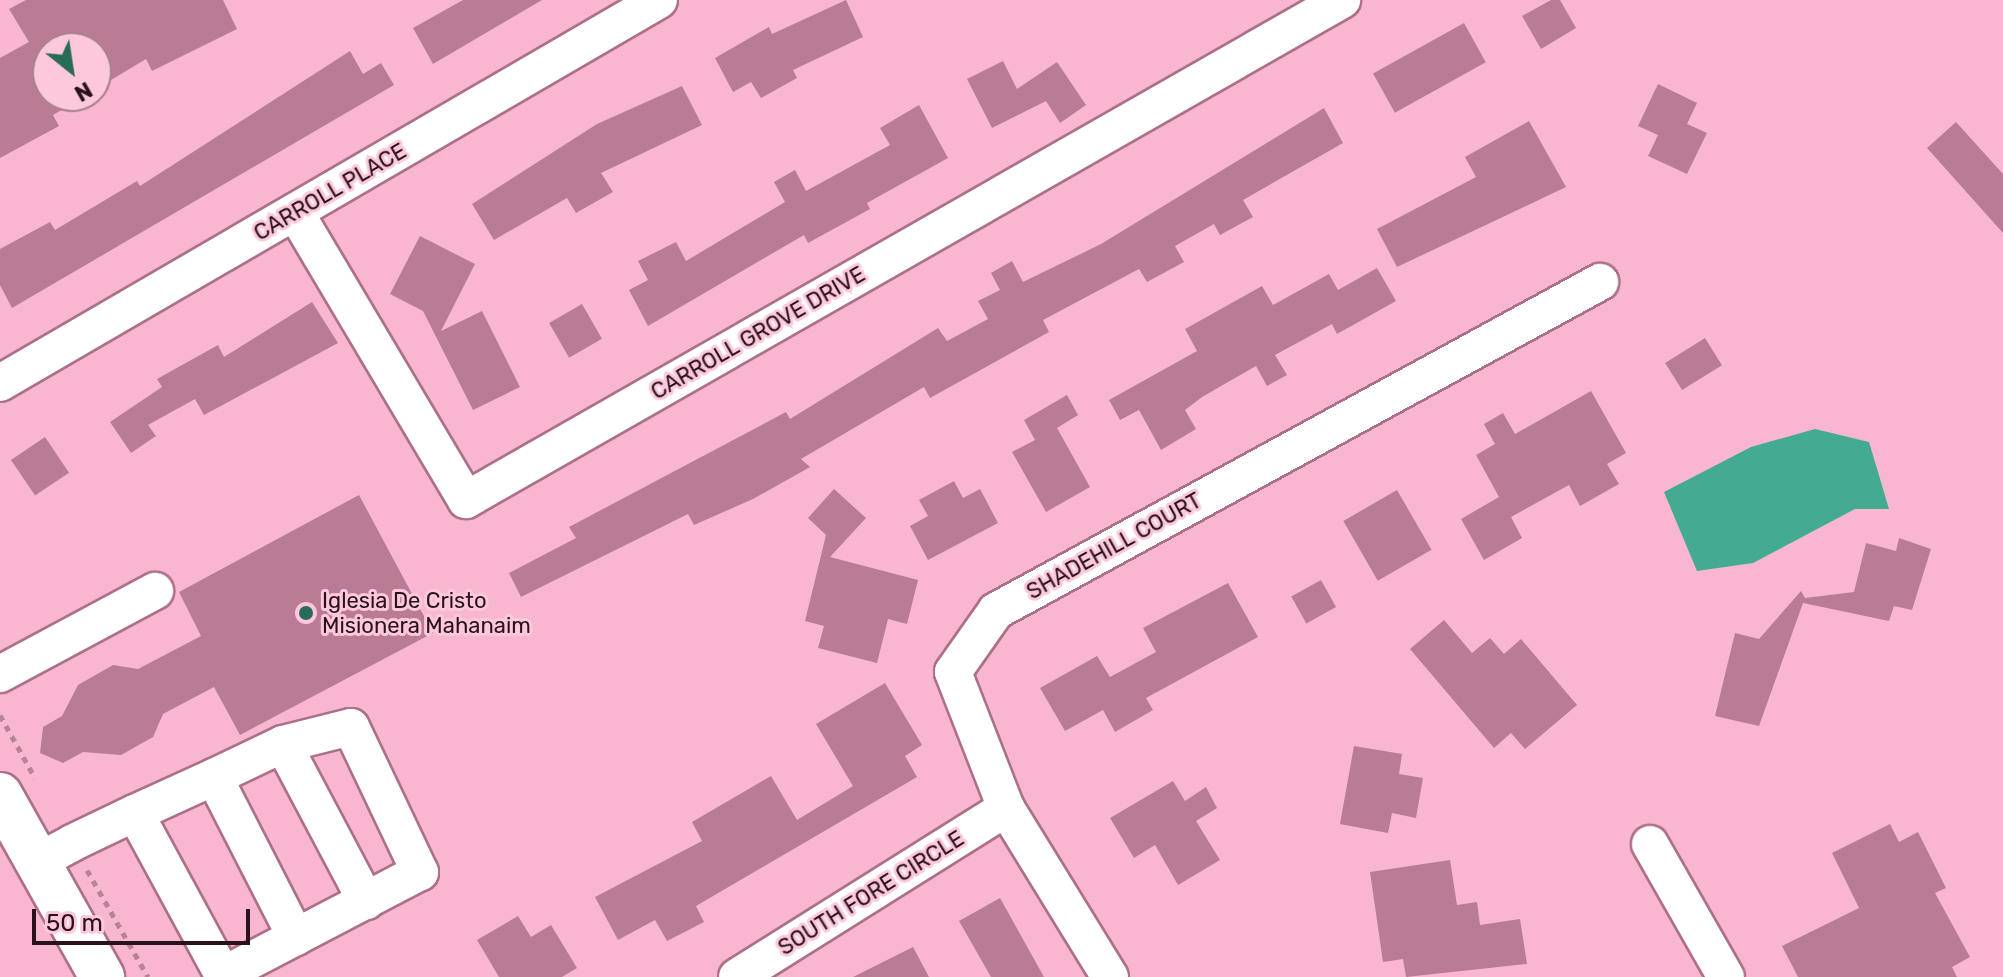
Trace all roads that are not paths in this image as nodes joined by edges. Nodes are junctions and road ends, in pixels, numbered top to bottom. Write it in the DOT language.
graph roads {
  1 [pos="659,0"];
  2 [pos="1342,0"];
  3 [pos="295,212"];
  4 [pos="1600,282"];
  5 [pos="0,383"];
  6 [pos="155,591"];
  7 [pos="0,674"];
  8 [pos="283,744"];
  9 [pos="214,777"];
  10 [pos="0,795"];
  11 [pos="1006,808"];
  12 [pos="135,813"];
  13 [pos="1650,844"];
  14 [pos="37,862"];
  15 [pos="366,901"];
  16 [pos="296,937"];
  17 [pos="102,977"];
  18 [pos="737,977"];
  19 [pos="1110,977"];
  20 [pos="1726,977"];
  1 -- 3 [label="street, CARROLL PLACE"];
  2 -- 3 [label="street, CARROLL GROVE DRIVE"];
  3 -- 5 [label="street, CARROLL PLACE"];
  4 -- 11 [label="street, SHADEHILL COURT"];
  6 -- 7 [label="street"];
  8 -- 9 [label="street"];
  8 -- 15 [label="street"];
  8 -- 15 [label="street"];
  9 -- 12 [label="street"];
  9 -- 16 [label="street"];
  10 -- 14 [label="main road"];
  11 -- 18 [label="street, SOUTH FORE CIRCLE"];
  11 -- 19 [label="street, SHADEHILL COURT"];
  12 -- 14 [label="street"];
  12 -- 16 [label="street"];
  13 -- 20 [label="street"];
  14 -- 17 [label="main road"];
  15 -- 16 [label="street"];
}
